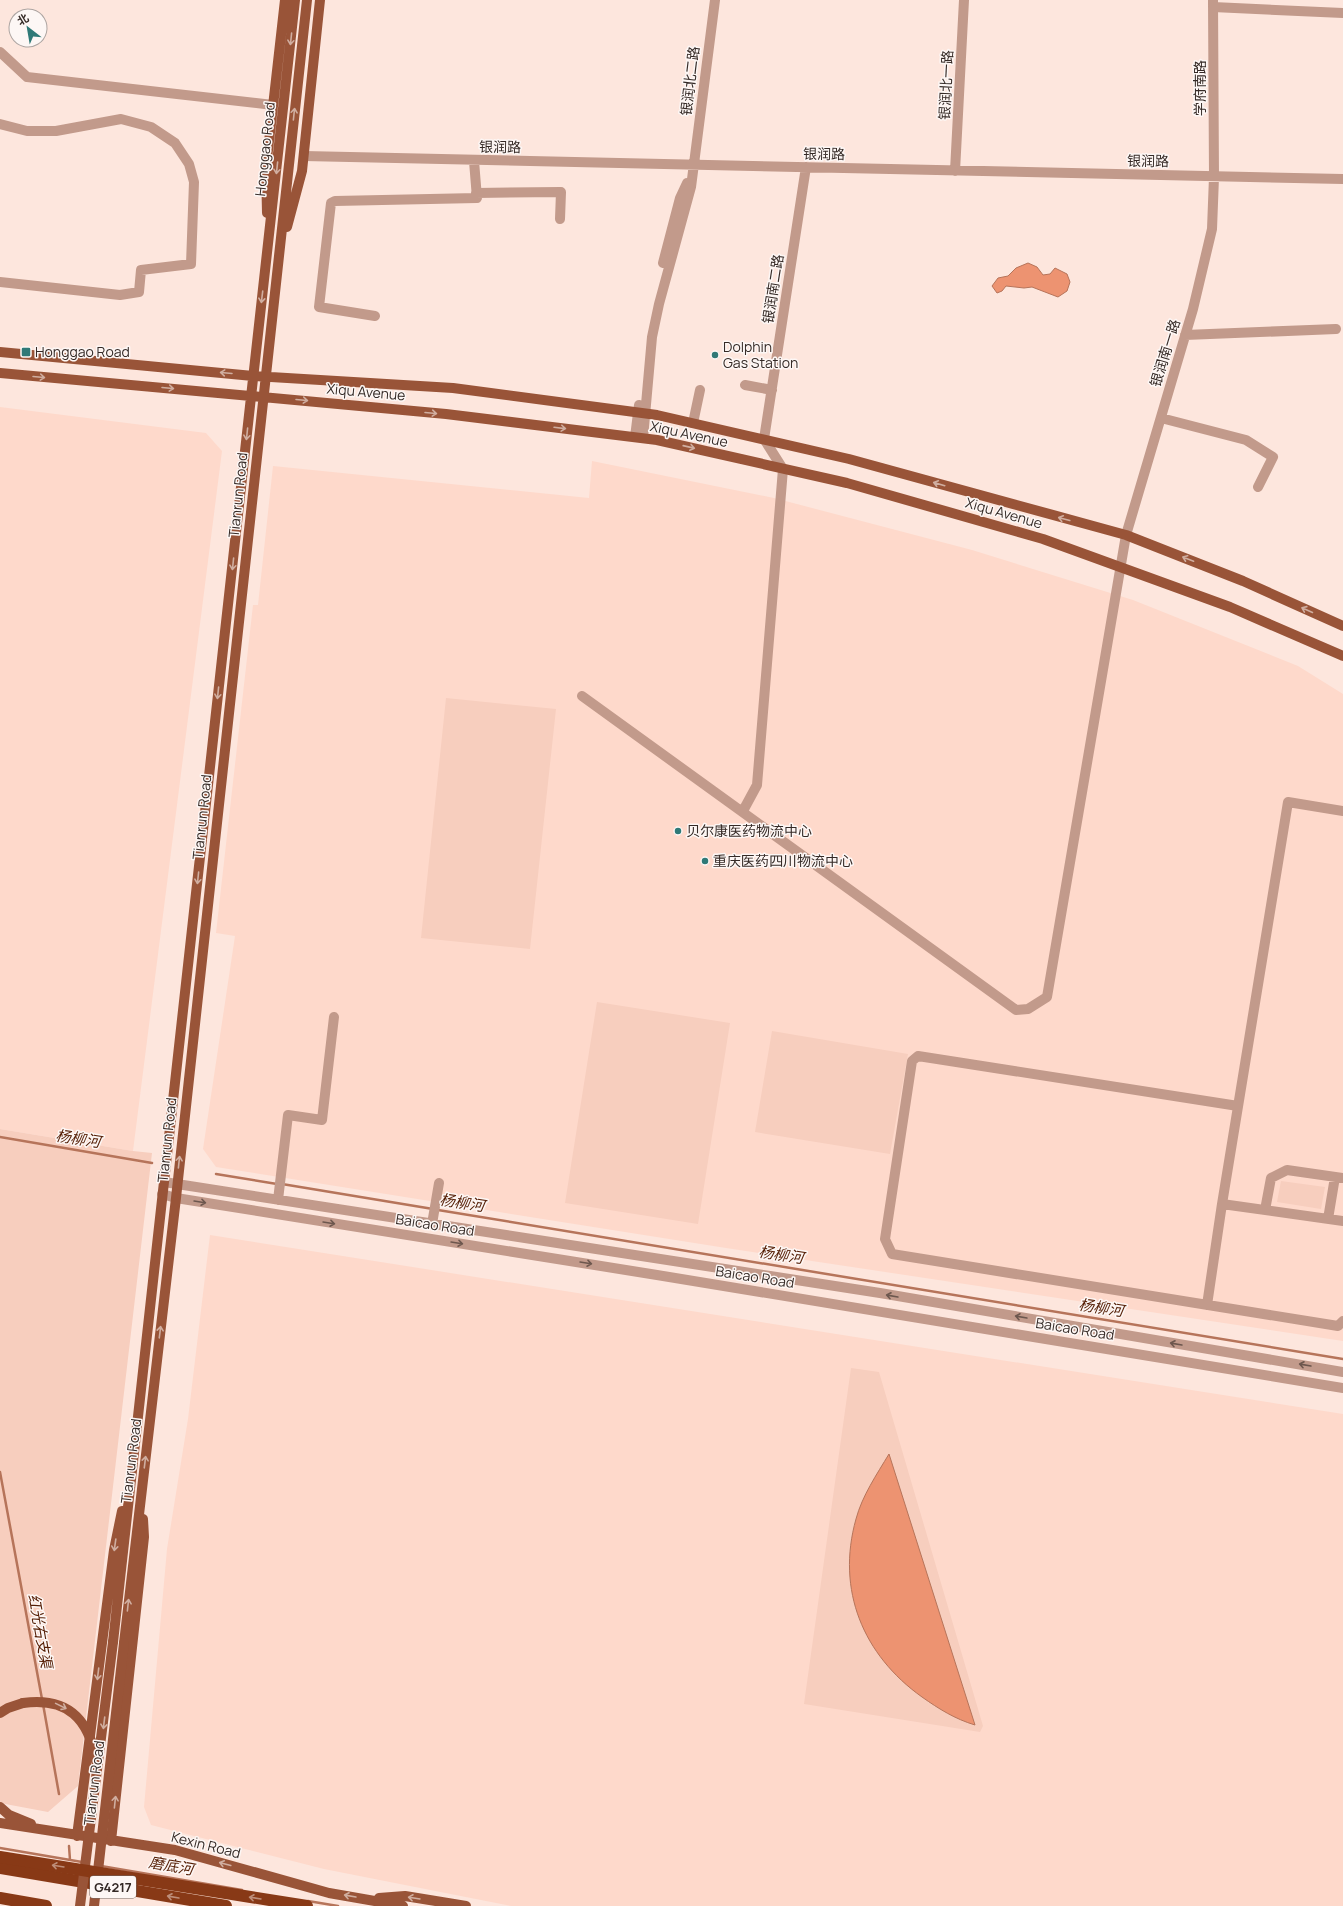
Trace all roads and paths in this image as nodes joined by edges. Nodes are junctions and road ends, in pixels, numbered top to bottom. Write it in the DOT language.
graph roads {
  1 [pos="285,0"];
  2 [pos="295,0"];
  3 [pos="307,0"];
  4 [pos="320,0"];
  5 [pos="715,0"];
  6 [pos="964,0"];
  7 [pos="1213,4"];
  8 [pos="1343,13"];
  9 [pos="0,52"];
  10 [pos="273,105"];
  11 [pos="0,124"];
  12 [pos="304,156"];
  13 [pos="474,161"];
  14 [pos="694,166"];
  15 [pos="806,167"];
  16 [pos="955,171"];
  17 [pos="1214,177"];
  18 [pos="1343,180"];
  19 [pos="476,193"];
  20 [pos="560,219"];
  21 [pos="267,255"];
  22 [pos="278,258"];
  23 [pos="0,282"];
  24 [pos="375,316"];
  25 [pos="1336,329"];
  26 [pos="1185,335"];
  27 [pos="0,352"];
  28 [pos="0,373"];
  29 [pos="253,376"];
  30 [pos="265,376"];
  31 [pos="745,385"];
  32 [pos="700,390"];
  33 [pos="772,390"];
  34 [pos="252,396"];
  35 [pos="263,397"];
  36 [pos="641,413"];
  37 [pos="1161,418"];
  38 [pos="693,423"];
  39 [pos="639,438"];
  40 [pos="764,439"];
  41 [pos="783,469"];
  42 [pos="1258,487"];
  43 [pos="1126,535"];
  44 [pos="1119,566"];
  45 [pos="1343,626"];
  46 [pos="1343,656"];
  47 [pos="582,696"];
  48 [pos="740,810"];
  49 [pos="1343,811"];
  50 [pos="334,1017"];
  51 [pos="1238,1106"];
  52 [pos="1339,1178"];
  53 [pos="164,1182"];
  54 [pos="439,1183"];
  55 [pos="176,1184"];
  56 [pos="162,1194"];
  57 [pos="176,1198"];
  58 [pos="278,1200"];
  59 [pos="1222,1204"];
  60 [pos="1265,1210"];
  61 [pos="1328,1219"];
  62 [pos="1343,1221"];
  63 [pos="432,1224"];
  64 [pos="1206,1305"];
  65 [pos="1343,1321"];
  66 [pos="1343,1372"];
  67 [pos="1343,1388"];
  68 [pos="131,1480"];
  69 [pos="141,1489"];
  70 [pos="0,1713"];
  71 [pos="98,1773"];
  72 [pos="0,1807"];
  73 [pos="0,1823"];
  74 [pos="47,1831"];
  75 [pos="77,1836"];
  76 [pos="111,1841"];
  77 [pos="0,1857"];
  78 [pos="0,1868"];
  79 [pos="0,1898"];
  80 [pos="365,1899"];
  81 [pos="46,1906"];
  82 [pos="80,1906"];
  83 [pos="94,1906"];
  84 [pos="226,1906"];
  85 [pos="307,1906"];
  86 [pos="402,1906"];
  87 [pos="466,1906"];
  1 -- 10 [label="main road"];
  2 -- 21 [label="main road, Honggao Road, one-way"];
  22 -- 3 [label="main road, Honggao Road, one-way"];
  4 -- 12 [label="main road"];
  5 -- 14 [label="street, 银润北二路"];
  6 -- 16 [label="street, 银润北一路"];
  7 -- 8 [label="street"];
  7 -- 17 [label="street, 学府南路"];
  9 -- 10 [label="street"];
  10 -- 21 [label="main road"];
  11 -- 23 [label="street"];
  12 -- 13 [label="street, 银润路"];
  12 -- 22 [label="main road"];
  13 -- 14 [label="street, 银润路"];
  13 -- 19 [label="street"];
  14 -- 15 [label="street, 银润路"];
  14 -- 36 [label="street, 银润北二路"];
  15 -- 16 [label="street, 银润路"];
  15 -- 33 [label="street, 银润南二路"];
  16 -- 17 [label="street, 银润路"];
  17 -- 18 [label="street, 银润路"];
  17 -- 26 [label="street, 银润南一路"];
  19 -- 20 [label="street"];
  19 -- 24 [label="street"];
  21 -- 29 [label="main road, Honggao Road, one-way"];
  22 -- 30 [label="main road, Honggao Road"];
  25 -- 26 [label="street"];
  26 -- 37 [label="street, 银润南一路"];
  29 -- 27 [label="main road, Xiqu Avenue, one-way"];
  28 -- 34 [label="main road, Xiqu Avenue, one-way"];
  29 -- 30 [label="main road, Xiqu Avenue"];
  29 -- 34 [label="main road, Honggao Road"];
  30 -- 35 [label="main road, Tianrun Road"];
  30 -- 36 [label="main road, Xiqu Avenue"];
  31 -- 33 [label="street"];
  32 -- 38 [label="street"];
  33 -- 40 [label="street, 银润南二路"];
  34 -- 35 [label="main road, Xiqu Avenue"];
  34 -- 53 [label="main road, Tianrun Road, one-way"];
  35 -- 39 [label="main road, Xiqu Avenue, one-way"];
  55 -- 35 [label="main road, Tianrun Road, one-way"];
  36 -- 38 [label="main road, Xiqu Avenue"];
  36 -- 39 [label="street, 银润北二路"];
  37 -- 42 [label="street"];
  37 -- 43 [label="street, 银润南一路"];
  38 -- 40 [label="main road, Xiqu Avenue"];
  39 -- 41 [label="main road, Xiqu Avenue, one-way"];
  40 -- 41 [label="street"];
  43 -- 40 [label="main road, Xiqu Avenue, one-way"];
  41 -- 44 [label="main road, Xiqu Avenue"];
  41 -- 48 [label="street"];
  43 -- 44 [label="street, 银润南一路"];
  45 -- 43 [label="main road, Xiqu Avenue, one-way"];
  44 -- 46 [label="main road, Xiqu Avenue"];
  44 -- 48 [label="street, 银润南一路"];
  47 -- 48 [label="street, 银润南一路"];
  49 -- 51 [label="street"];
  50 -- 58 [label="street"];
  51 -- 59 [label="street"];
  51 -- 64 [label="street"];
  52 -- 60 [label="street"];
  52 -- 61 [label="street"];
  53 -- 55 [label="street, Baicao Road"];
  53 -- 56 [label="main road, Tianrun Road"];
  54 -- 63 [label="street"];
  55 -- 57 [label="main road, Tianrun Road"];
  55 -- 58 [label="street, Baicao Road"];
  56 -- 57 [label="street, Baicao Road"];
  56 -- 68 [label="main road, Tianrun Road"];
  57 -- 67 [label="street, Baicao Road, one-way"];
  69 -- 57 [label="main road, Tianrun Road, one-way"];
  58 -- 63 [label="street, Baicao Road"];
  59 -- 60 [label="street"];
  59 -- 64 [label="street"];
  60 -- 61 [label="street"];
  61 -- 62 [label="street"];
  66 -- 63 [label="street, Baicao Road, one-way"];
  64 -- 65 [label="street"];
  68 -- 71 [label="main road, Tianrun Road, one-way, bridge"];
  68 -- 75 [label="main road, one-way"];
  76 -- 69 [label="main road, one-way"];
  83 -- 69 [label="main road, Tianrun Road, one-way, bridge"];
  70 -- 71 [label="main road, one-way, bridge"];
  71 -- 82 [label="main road, Tianrun Road, bridge"];
  72 -- 74 [label="main road"];
  73 -- 74 [label="main road, Kexin Road"];
  74 -- 75 [label="main road, Kexin Road"];
  75 -- 76 [label="main road, Kexin Road"];
  80 -- 76 [label="main road, Kexin Road, one-way"];
  85 -- 77 [label="highway, one-way, bridge"];
  84 -- 78 [label="highway, G4217, one-way"];
  79 -- 81 [label="highway"];
  80 -- 86 [label="main road, Kexin Road"];
  87 -- 80 [label="main road, one-way"];
}
